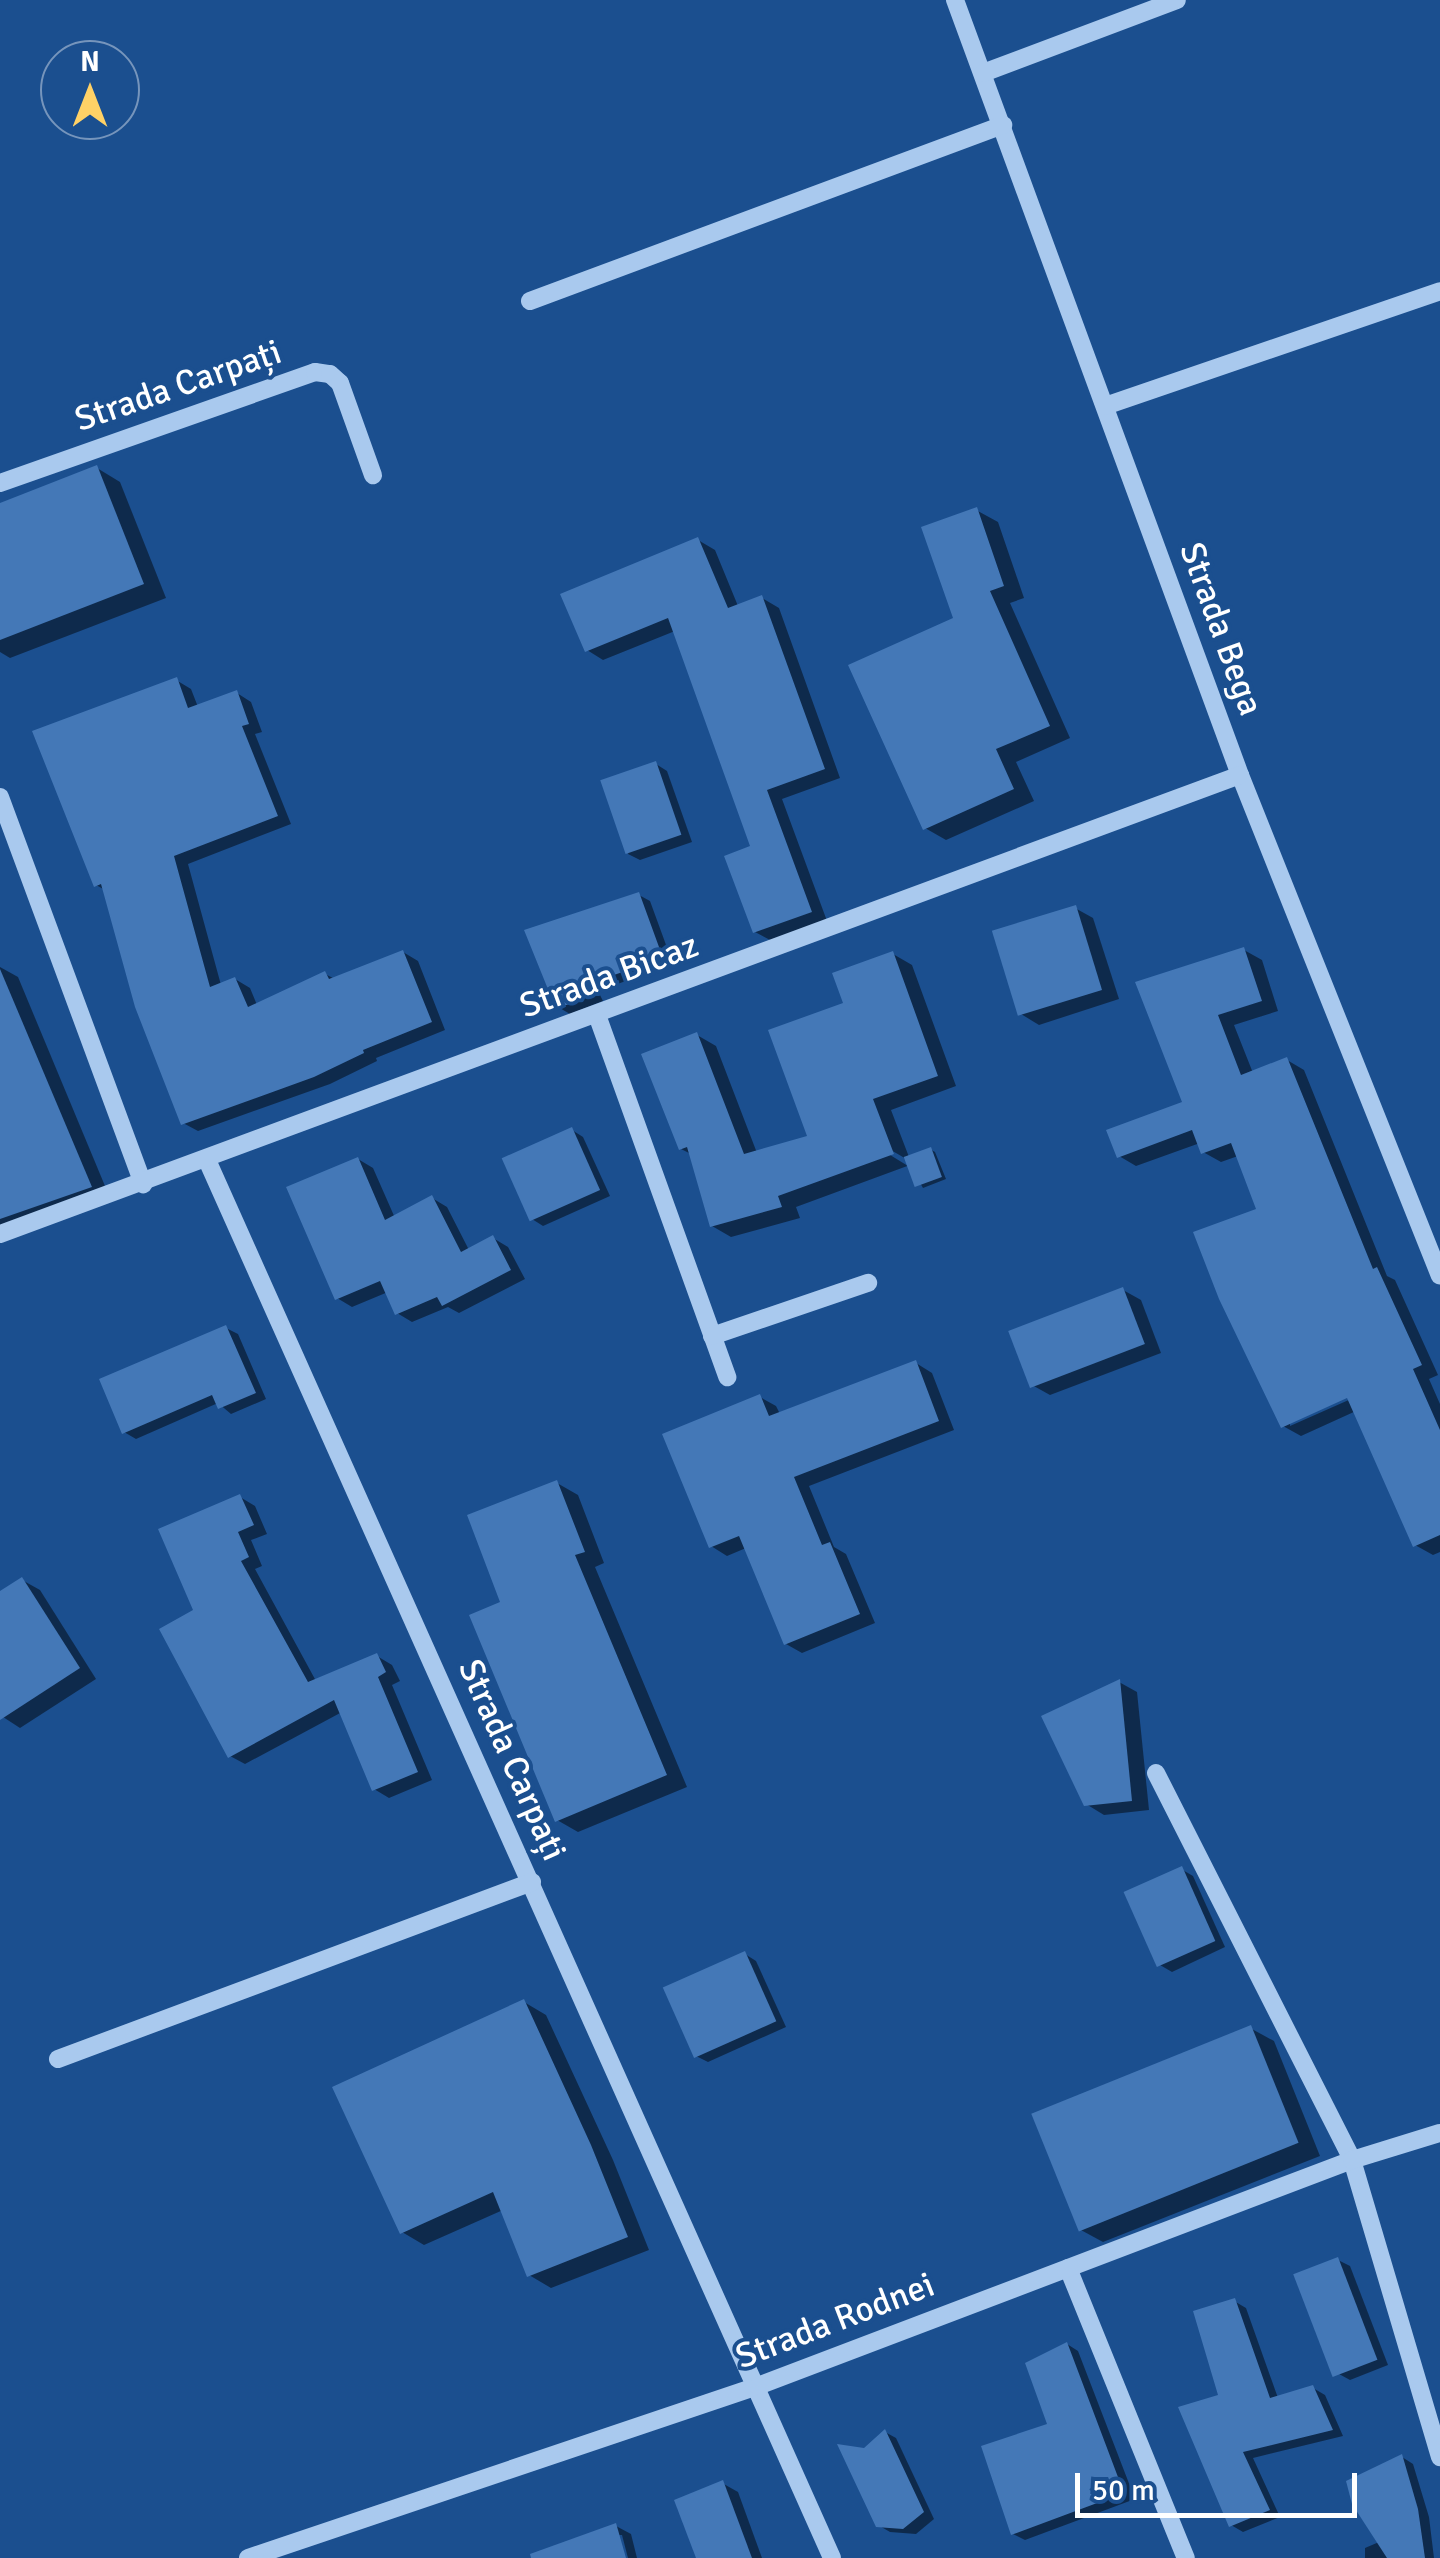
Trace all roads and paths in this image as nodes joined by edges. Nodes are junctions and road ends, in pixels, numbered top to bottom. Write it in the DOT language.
graph roads {
  1 [pos="955,0"];
  2 [pos="1177,0"];
  3 [pos="983,73"];
  4 [pos="1003,125"];
  5 [pos="1440,291"];
  6 [pos="530,301"];
  7 [pos="1105,406"];
  8 [pos="373,475"];
  9 [pos="0,483"];
  10 [pos="1240,775"];
  11 [pos="0,797"];
  12 [pos="597,1015"];
  13 [pos="208,1160"];
  14 [pos="143,1184"];
  15 [pos="0,1234"];
  16 [pos="1440,1276"];
  17 [pos="868,1283"];
  18 [pos="712,1336"];
  19 [pos="728,1377"];
  20 [pos="1156,1773"];
  21 [pos="532,1882"];
  22 [pos="58,2059"];
  23 [pos="1440,2132"];
  24 [pos="1352,2160"];
  25 [pos="1068,2268"];
  26 [pos="758,2386"];
  27 [pos="1440,2457"];
  28 [pos="248,2558"];
  29 [pos="832,2558"];
  30 [pos="1186,2558"];
  1 -- 3 [label="street, Strada Bega"];
  2 -- 3 [label="street"];
  3 -- 4 [label="street, Strada Bega"];
  4 -- 6 [label="street"];
  4 -- 7 [label="street, Strada Bega"];
  5 -- 7 [label="street"];
  7 -- 10 [label="street, Strada Bega"];
  8 -- 9 [label="street, Strada Carpați"];
  10 -- 12 [label="street, Strada Bicaz"];
  10 -- 16 [label="street, Strada Bega"];
  11 -- 14 [label="street"];
  12 -- 13 [label="street, Strada Bicaz"];
  12 -- 18 [label="street"];
  13 -- 14 [label="street, Strada Bicaz"];
  13 -- 21 [label="street, Strada Carpați"];
  14 -- 15 [label="street, Strada Bicaz"];
  17 -- 18 [label="street"];
  18 -- 19 [label="street"];
  20 -- 24 [label="street"];
  21 -- 22 [label="street"];
  21 -- 26 [label="street, Strada Carpați"];
  23 -- 24 [label="street, Strada Rodnei"];
  24 -- 25 [label="street, Strada Rodnei"];
  24 -- 27 [label="street"];
  25 -- 26 [label="street, Strada Rodnei"];
  25 -- 30 [label="street"];
  26 -- 28 [label="street, Strada Rodnei"];
  26 -- 29 [label="street, Strada Carpați"];
}
